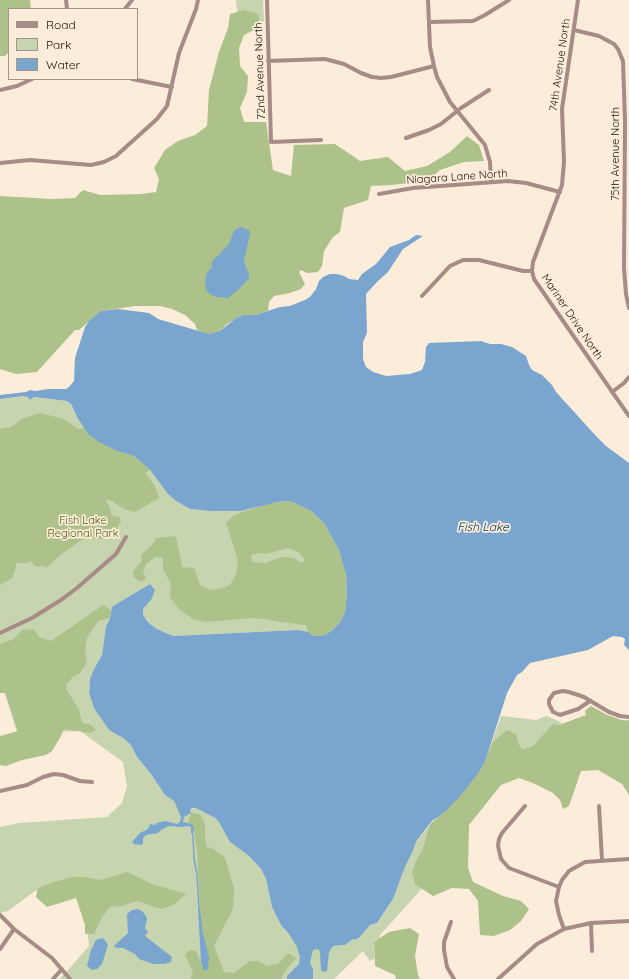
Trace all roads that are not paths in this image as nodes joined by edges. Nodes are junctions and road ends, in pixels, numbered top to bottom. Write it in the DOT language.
graph roads {
  1 [pos="132,0"];
  2 [pos="198,0"];
  3 [pos="267,0"];
  4 [pos="428,0"];
  5 [pos="509,0"];
  6 [pos="578,0"];
  7 [pos="126,8"];
  8 [pos="429,22"];
  9 [pos="574,30"];
  10 [pos="268,61"];
  11 [pos="434,66"];
  12 [pos="30,80"];
  13 [pos="137,80"];
  14 [pos="172,87"];
  15 [pos="627,89"];
  16 [pos="0,90"];
  17 [pos="489,90"];
  18 [pos="457,111"];
  19 [pos="406,138"];
  20 [pos="321,140"];
  21 [pos="0,163"];
  22 [pos="491,182"];
  23 [pos="560,192"];
  24 [pos="379,194"];
  25 [pos="532,271"];
  26 [pos="422,296"];
  27 [pos="629,308"];
  28 [pos="629,377"];
  29 [pos="612,392"];
  30 [pos="629,416"];
  31 [pos="126,536"];
  32 [pos="0,633"];
  33 [pos="590,701"];
  34 [pos="629,717"];
  35 [pos="92,782"];
  36 [pos="0,791"];
  37 [pos="525,806"];
  38 [pos="600,806"];
  39 [pos="629,858"];
  40 [pos="602,860"];
  41 [pos="559,887"];
  42 [pos="0,915"];
  43 [pos="629,921"];
  44 [pos="451,922"];
  45 [pos="591,923"];
  46 [pos="14,929"];
  47 [pos="564,929"];
  48 [pos="0,949"];
  49 [pos="592,951"];
  50 [pos="62,969"];
  51 [pos="53,979"];
  52 [pos="70,979"];
  53 [pos="454,979"];
  54 [pos="498,979"];
  1 -- 7 [label="street"];
  2 -- 14 [label="street"];
  3 -- 10 [label="street, 72nd Avenue North"];
  4 -- 8 [label="street"];
  5 -- 8 [label="street"];
  6 -- 9 [label="street, 74th Avenue North"];
  8 -- 11 [label="street"];
  9 -- 15 [label="street, 75th Avenue North"];
  9 -- 23 [label="street, 74th Avenue North"];
  10 -- 11 [label="street"];
  10 -- 20 [label="street, 72nd Avenue North"];
  11 -- 18 [label="street"];
  12 -- 16 [label="street"];
  13 -- 14 [label="street"];
  14 -- 21 [label="street"];
  15 -- 27 [label="street, 75th Avenue North"];
  17 -- 18 [label="street"];
  18 -- 19 [label="street"];
  18 -- 22 [label="street"];
  22 -- 23 [label="street, Niagara Lane North"];
  22 -- 24 [label="street, Niagara Lane North"];
  23 -- 25 [label="street, 74th Avenue North"];
  25 -- 26 [label="street, Mariner Drive North"];
  25 -- 29 [label="street, Mariner Drive North"];
  28 -- 29 [label="street"];
  29 -- 30 [label="street, Mariner Drive North"];
  31 -- 32 [label="street"];
  33 -- 33 [label="street"];
  33 -- 34 [label="street"];
  35 -- 36 [label="street"];
  37 -- 41 [label="street"];
  38 -- 40 [label="street"];
  39 -- 40 [label="street"];
  40 -- 41 [label="street"];
  41 -- 47 [label="street"];
  42 -- 46 [label="street"];
  43 -- 45 [label="street"];
  44 -- 53 [label="street"];
  45 -- 47 [label="street"];
  45 -- 49 [label="street"];
  46 -- 48 [label="street"];
  46 -- 50 [label="street"];
  47 -- 54 [label="street"];
  50 -- 51 [label="street"];
  50 -- 52 [label="street"];
}
